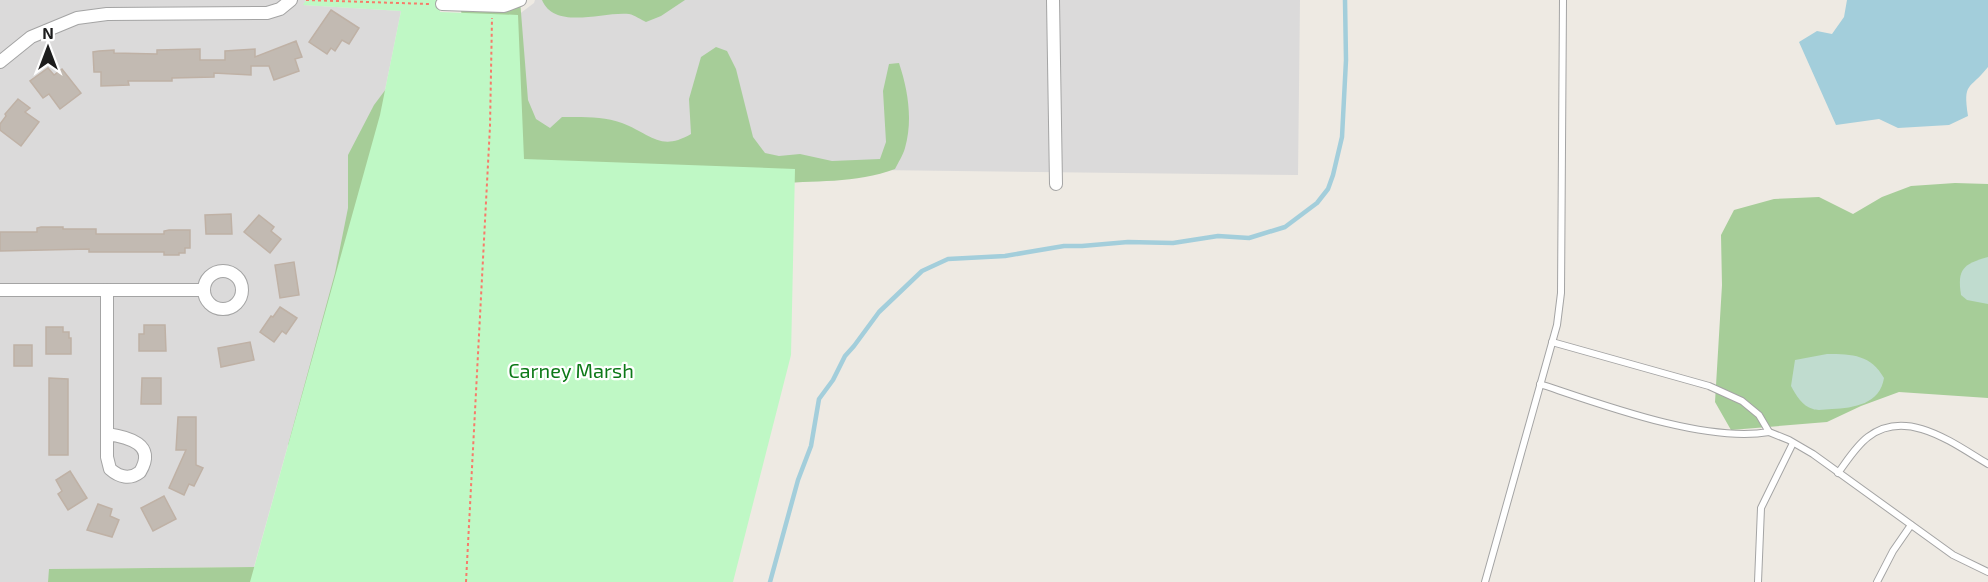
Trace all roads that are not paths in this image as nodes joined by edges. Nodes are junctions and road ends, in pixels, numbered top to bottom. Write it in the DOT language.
graph roads {
  1 [pos="291,0"];
  2 [pos="520,0"];
  3 [pos="1053,0"];
  4 [pos="1563,0"];
  5 [pos="442,4"];
  6 [pos="0,62"];
  7 [pos="1056,184"];
  8 [pos="0,290"];
  9 [pos="107,290"];
  10 [pos="203,290"];
  11 [pos="1552,342"];
  12 [pos="1540,384"];
  13 [pos="1769,432"];
  14 [pos="107,434"];
  15 [pos="1793,443"];
  16 [pos="1988,464"];
  17 [pos="1838,473"];
  18 [pos="1911,525"];
  19 [pos="1988,574"];
  20 [pos="1485,582"];
  21 [pos="1758,582"];
  22 [pos="1877,582"];
  23 [pos="1986,582"];
  1 -- 6 [label="street"];
  2 -- 5 [label="street"];
  3 -- 7 [label="street"];
  4 -- 11 [label="lane"];
  8 -- 9 [label="street"];
  9 -- 10 [label="street"];
  9 -- 14 [label="street"];
  11 -- 12 [label="lane"];
  11 -- 13 [label="lane"];
  12 -- 13 [label="lane"];
  12 -- 20 [label="lane"];
  13 -- 15 [label="lane"];
  15 -- 17 [label="lane"];
  15 -- 21 [label="lane"];
  16 -- 17 [label="lane"];
  17 -- 18 [label="lane"];
  18 -- 19 [label="lane"];
  18 -- 22 [label="lane"];
  19 -- 23 [label="lane"];
}
